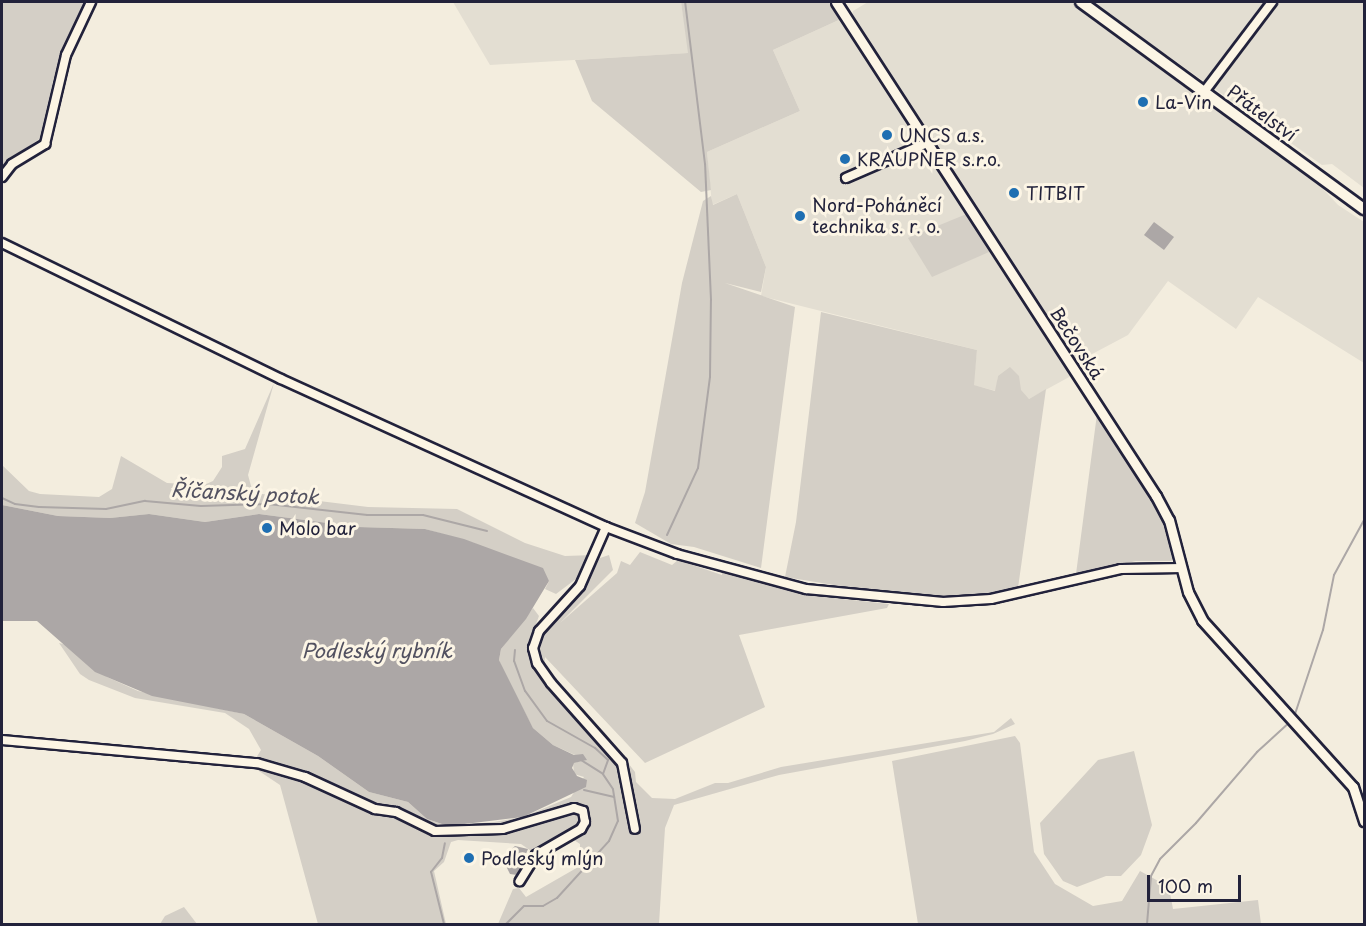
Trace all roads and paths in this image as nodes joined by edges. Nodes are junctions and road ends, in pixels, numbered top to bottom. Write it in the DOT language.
graph roads {
  1 [pos="91,2"];
  2 [pos="836,2"];
  3 [pos="1081,2"];
  4 [pos="1272,2"];
  5 [pos="1204,92"];
  6 [pos="929,142"];
  7 [pos="2,177"];
  8 [pos="846,178"];
  9 [pos="1365,208"];
  10 [pos="2,243"];
  11 [pos="606,527"];
  12 [pos="1182,568"];
  13 [pos="2,740"];
  14 [pos="1365,820"];
  15 [pos="635,829"];
  16 [pos="520,881"];
  1 -- 7 [label="street"];
  2 -- 6 [label="street, Bečovská"];
  3 -- 5 [label="main road, Přátelství"];
  4 -- 5 [label="street"];
  5 -- 9 [label="main road, Přátelství"];
  6 -- 8 [label="street"];
  6 -- 12 [label="street, Bečovská"];
  10 -- 11 [label="street"];
  11 -- 12 [label="street"];
  11 -- 15 [label="street"];
  12 -- 14 [label="street, Bečovská"];
  13 -- 16 [label="street"];
}
